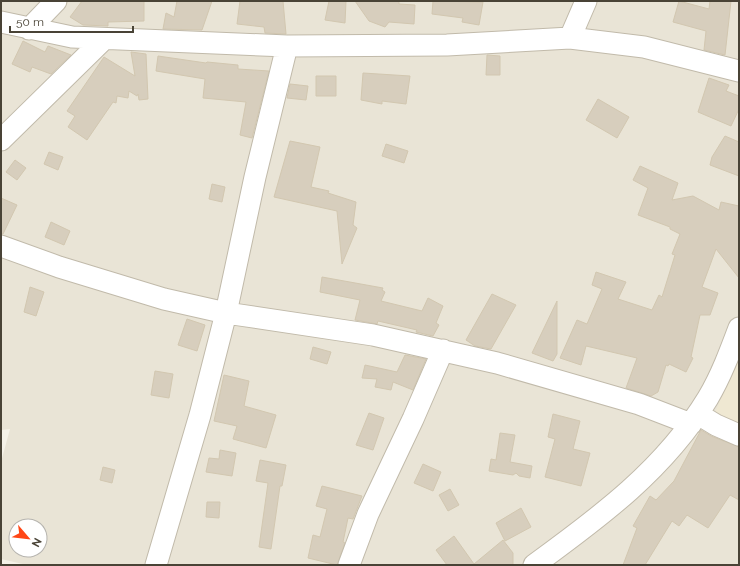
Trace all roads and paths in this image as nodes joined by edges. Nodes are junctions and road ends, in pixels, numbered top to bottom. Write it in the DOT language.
graph roads {
  1 [pos="56,1"];
  2 [pos="586,1"];
  3 [pos="1,22"];
  4 [pos="29,29"];
  5 [pos="570,38"];
  6 [pos="103,40"];
  7 [pos="287,46"];
  8 [pos="739,71"];
  9 [pos="1,140"];
  10 [pos="1,246"];
  11 [pos="226,313"];
  12 [pos="739,328"];
  13 [pos="442,350"];
  14 [pos="694,419"];
  15 [pos="739,435"];
  16 [pos="156,565"];
  17 [pos="348,565"];
  18 [pos="534,565"];
  1 -- 4 [label="street"];
  2 -- 5 [label="street"];
  3 -- 4 [label="street"];
  4 -- 6 [label="street"];
  5 -- 7 [label="street"];
  5 -- 8 [label="street"];
  6 -- 7 [label="street"];
  6 -- 9 [label="street"];
  7 -- 11 [label="street"];
  10 -- 11 [label="street"];
  11 -- 13 [label="street"];
  11 -- 16 [label="street"];
  12 -- 14 [label="street"];
  13 -- 14 [label="street"];
  13 -- 17 [label="street"];
  14 -- 15 [label="street"];
  14 -- 18 [label="street"];
}
